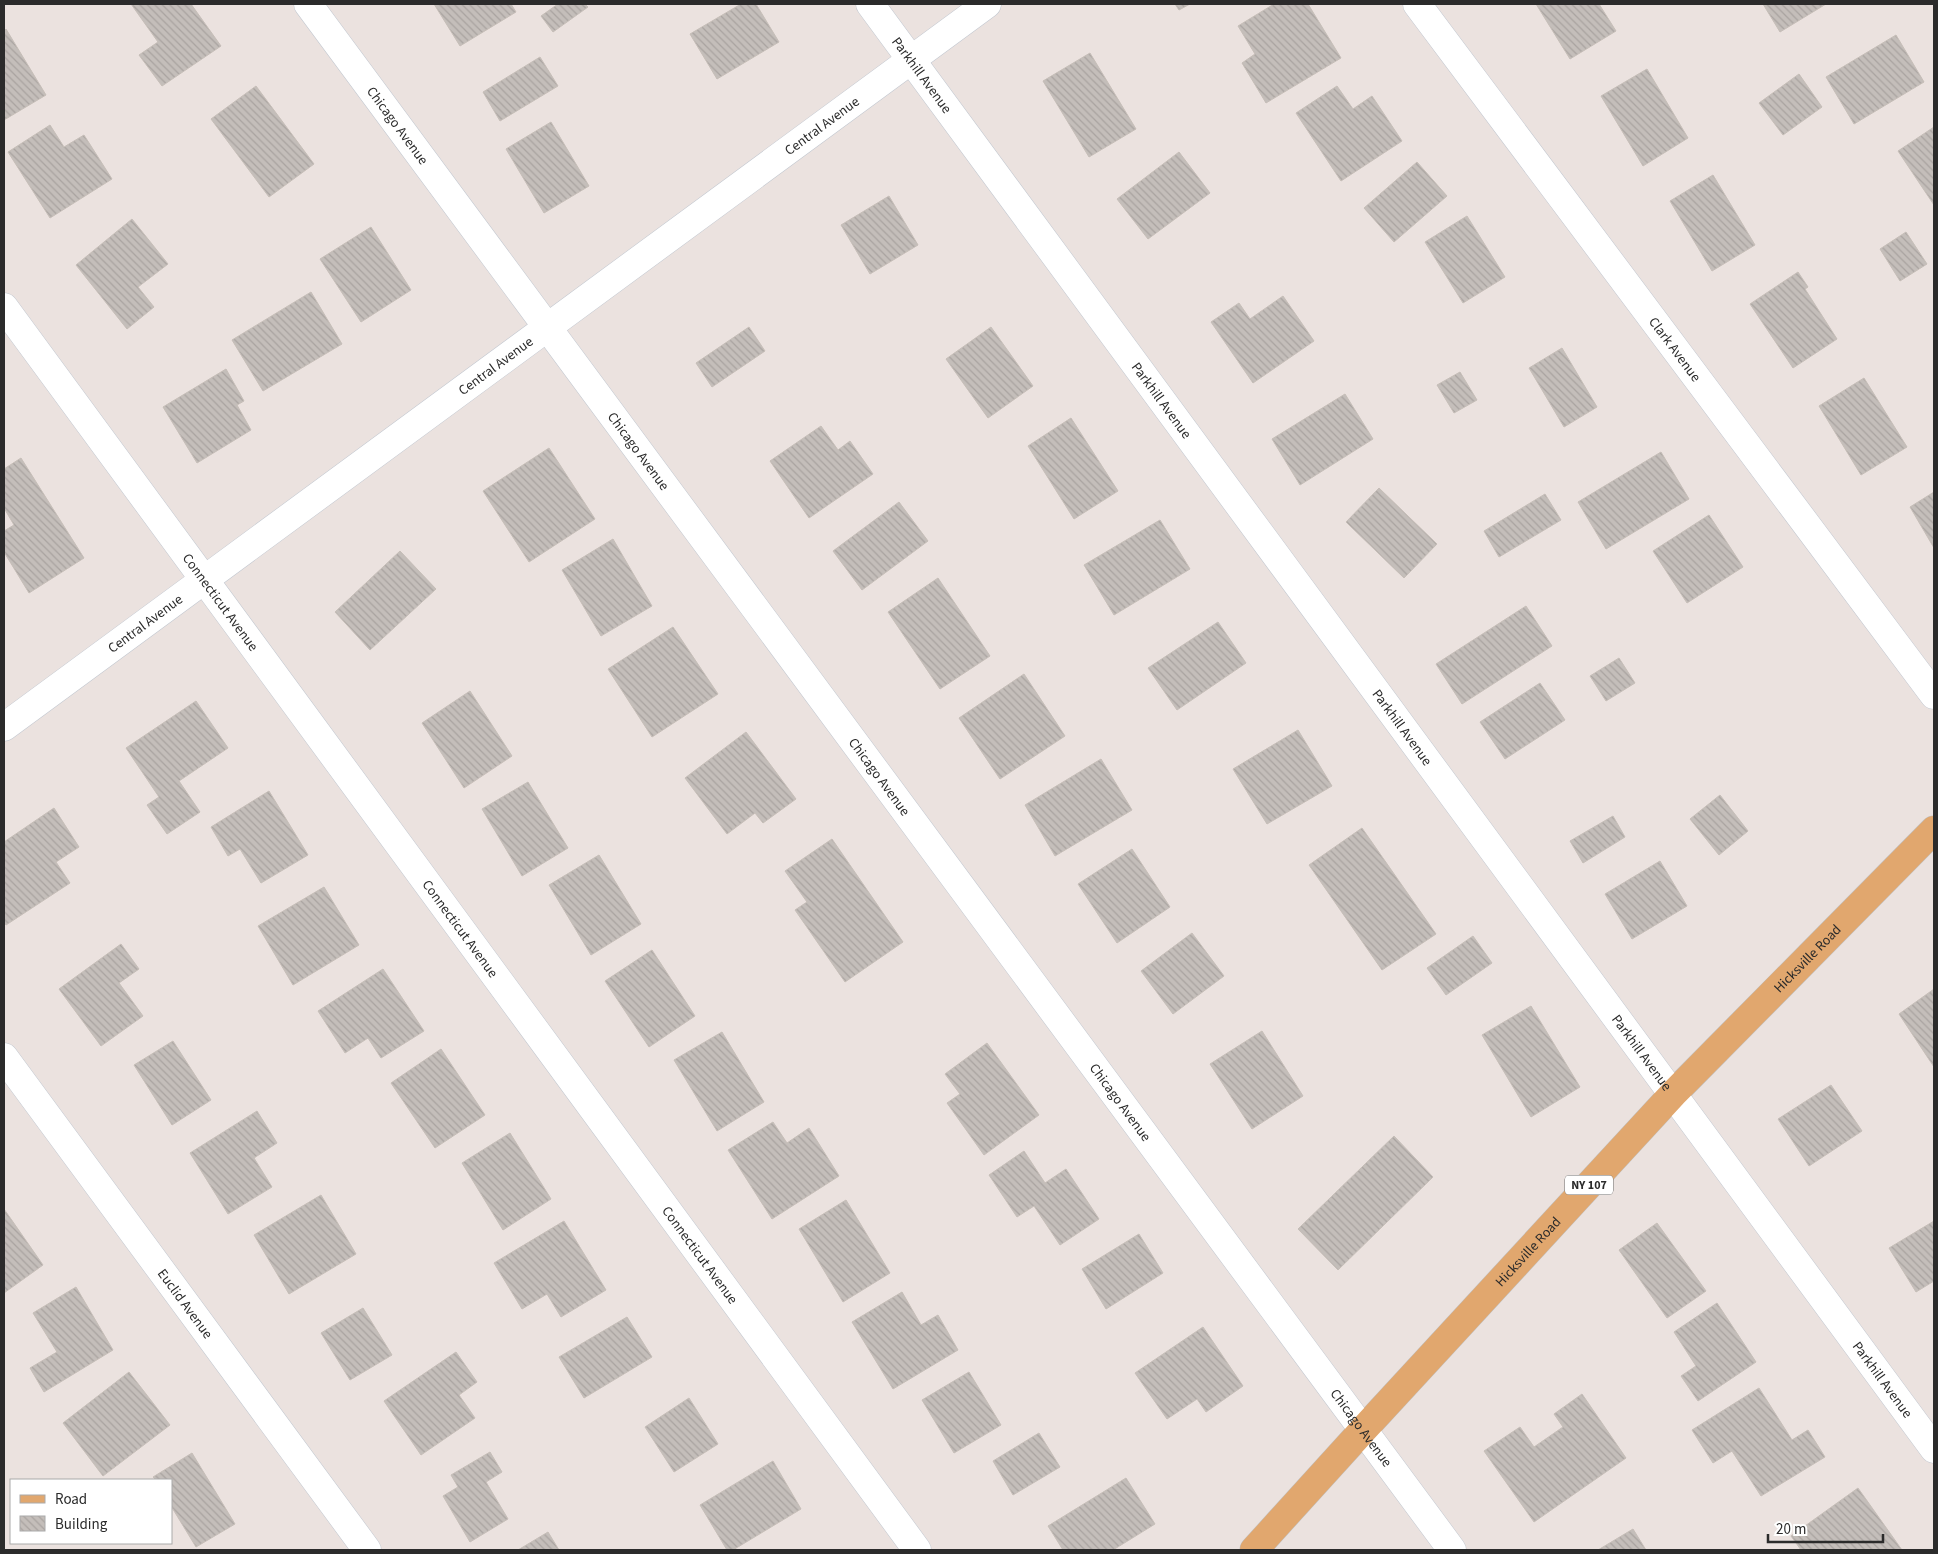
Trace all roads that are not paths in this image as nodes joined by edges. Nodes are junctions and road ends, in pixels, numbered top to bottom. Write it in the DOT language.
graph roads {
  1 [pos="308,4"];
  2 [pos="870,4"];
  3 [pos="987,4"];
  4 [pos="1417,4"];
  5 [pos="911,60"];
  6 [pos="4,307"];
  7 [pos="547,327"];
  8 [pos="204,580"];
  9 [pos="1934,696"];
  10 [pos="4,727"];
  11 [pos="1934,830"];
  12 [pos="4,1057"];
  13 [pos="1673,1094"];
  14 [pos="1362,1430"];
  15 [pos="1934,1449"];
  16 [pos="367,1550"];
  17 [pos="917,1550"];
  18 [pos="1254,1550"];
  19 [pos="1452,1550"];
  1 -- 7 [label="street, Chicago Avenue"];
  2 -- 5 [label="street, Parkhill Avenue"];
  3 -- 5 [label="street, Central Avenue"];
  4 -- 9 [label="street, Clark Avenue"];
  5 -- 7 [label="street, Central Avenue"];
  5 -- 13 [label="street, Parkhill Avenue"];
  6 -- 8 [label="street, Connecticut Avenue"];
  7 -- 8 [label="street, Central Avenue"];
  7 -- 14 [label="street, Chicago Avenue"];
  8 -- 10 [label="street, Central Avenue"];
  8 -- 17 [label="street, Connecticut Avenue"];
  11 -- 13 [label="main road, Hicksville Road / NY 107"];
  12 -- 16 [label="street, Euclid Avenue"];
  13 -- 14 [label="main road, Hicksville Road / NY 107"];
  13 -- 15 [label="street, Parkhill Avenue"];
  14 -- 18 [label="main road, Hicksville Road / NY 107"];
  14 -- 19 [label="street, Chicago Avenue"];
}
